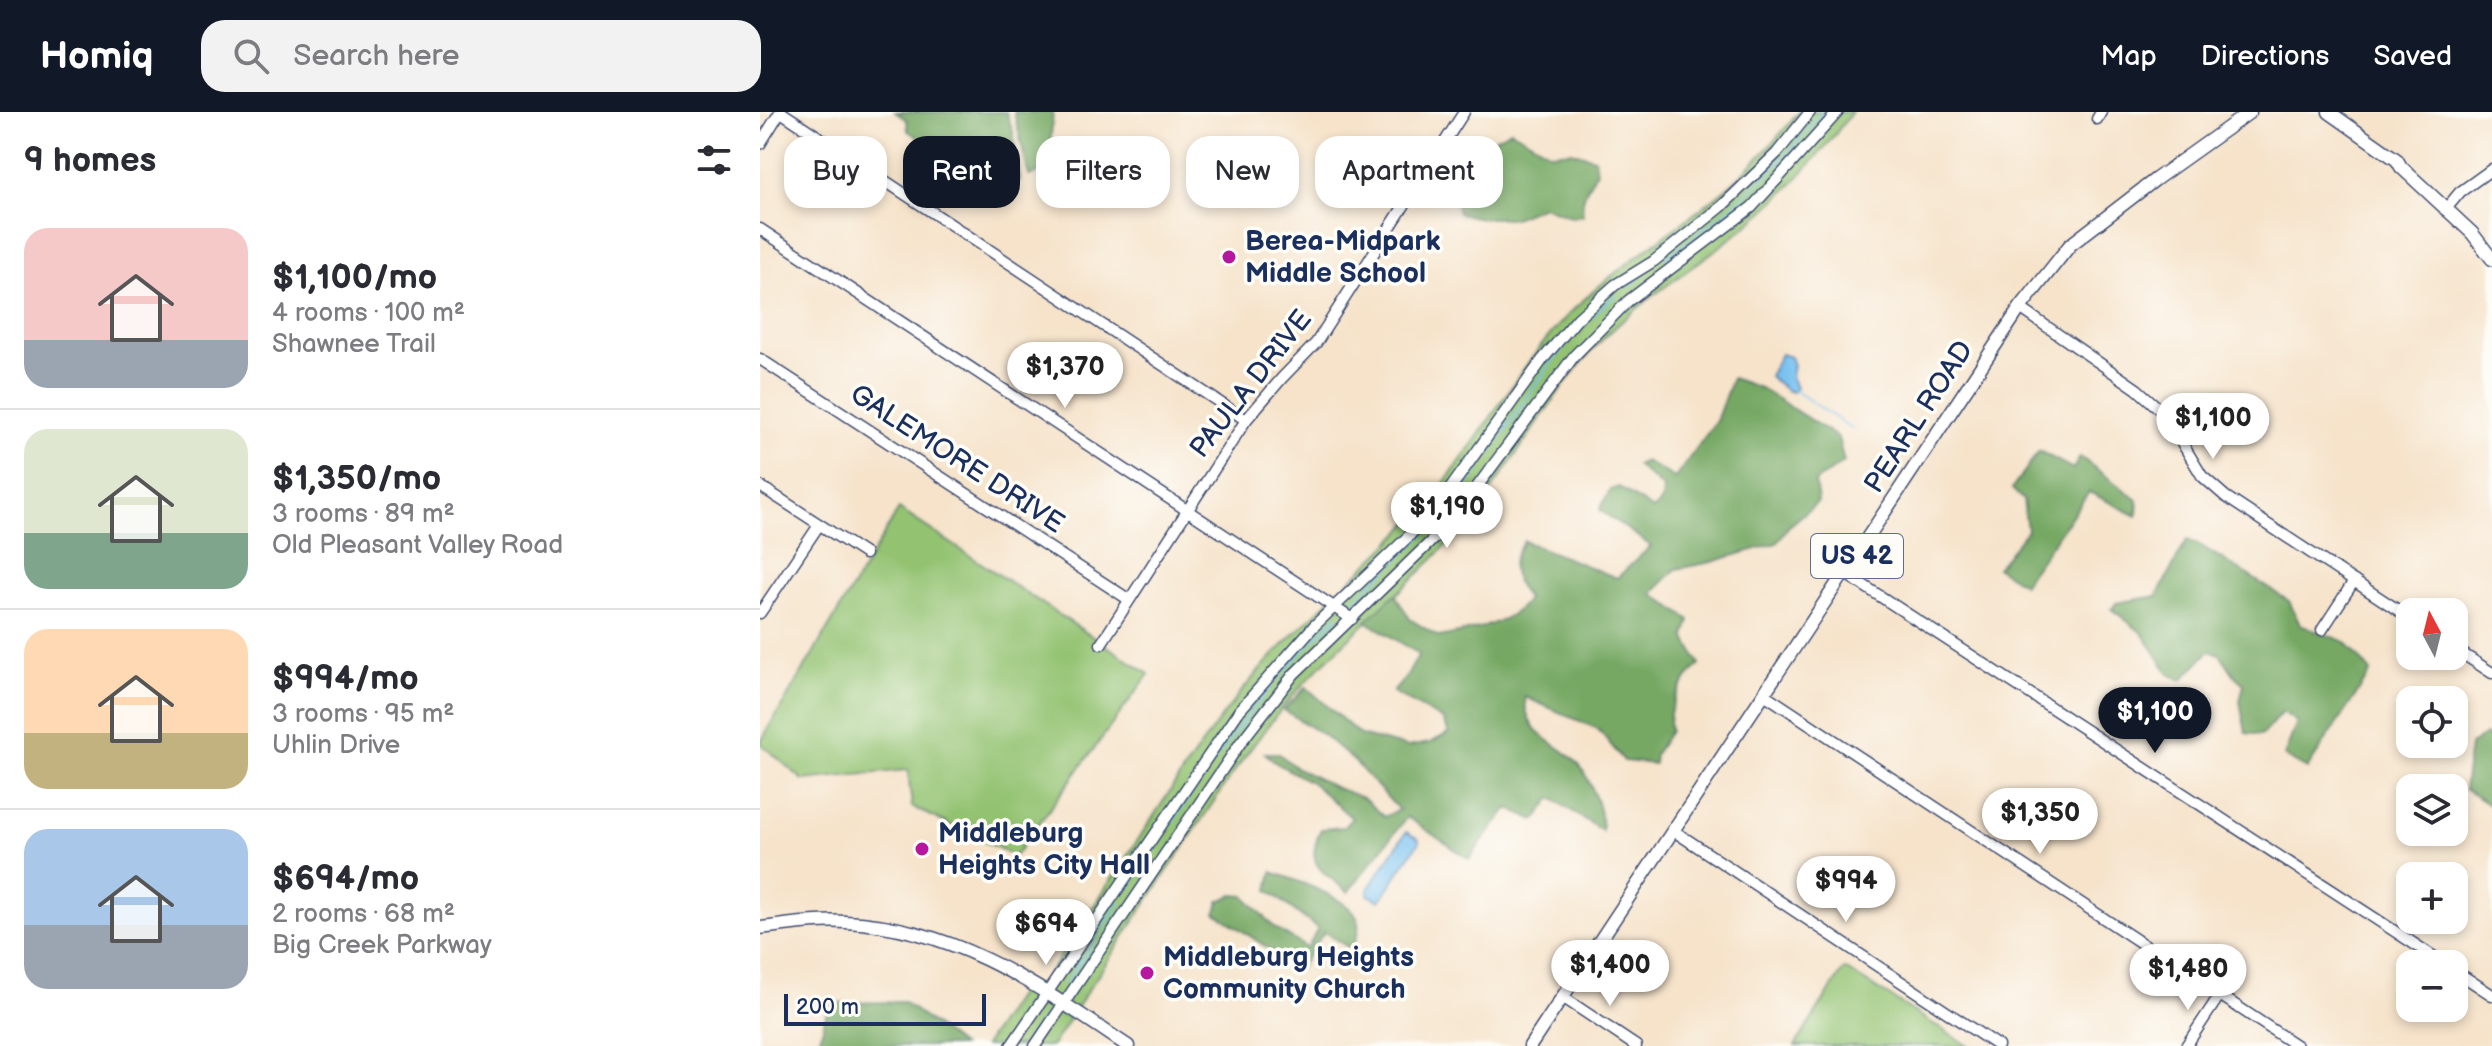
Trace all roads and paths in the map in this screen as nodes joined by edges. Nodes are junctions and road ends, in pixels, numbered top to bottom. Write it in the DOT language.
graph roads {
  1 [pos="780,112"];
  2 [pos="1464,112"];
  3 [pos="1810,112"];
  4 [pos="1838,112"];
  5 [pos="2250,112"];
  6 [pos="2329,112"];
  7 [pos="760,144"];
  8 [pos="2492,169"];
  9 [pos="2445,210"];
  10 [pos="760,229"];
  11 [pos="2492,259"];
  12 [pos="1615,285"];
  13 [pos="1628,302"];
  14 [pos="2020,308"];
  15 [pos="760,359"];
  16 [pos="1246,420"];
  17 [pos="760,486"];
  18 [pos="1187,511"];
  19 [pos="819,525"];
  20 [pos="865,554"];
  21 [pos="1846,574"];
  22 [pos="2354,581"];
  23 [pos="1128,599"];
  24 [pos="1334,607"];
  25 [pos="2396,609"];
  26 [pos="760,613"];
  27 [pos="1352,619"];
  28 [pos="2322,630"];
  29 [pos="1101,644"];
  30 [pos="2468,657"];
  31 [pos="2492,673"];
  32 [pos="1764,694"];
  33 [pos="1674,831"];
  34 [pos="1114,892"];
  35 [pos="1131,903"];
  36 [pos="760,928"];
  37 [pos="2423,950"];
  38 [pos="2468,979"];
  39 [pos="1048,994"];
  40 [pos="2492,995"];
  41 [pos="2219,996"];
  42 [pos="1564,998"];
  43 [pos="1066,1005"];
  44 [pos="1011,1046"];
  45 [pos="1035,1046"];
  46 [pos="1128,1046"];
  47 [pos="1530,1046"];
  48 [pos="1636,1046"];
  49 [pos="1998,1046"];
  50 [pos="2186,1046"];
  51 [pos="2297,1046"];
  1 -- 7 [label="street"];
  1 -- 16 [label="street"];
  2 -- 16 [label="street, PAULA DRIVE"];
  3 -- 12 [label="street"];
  4 -- 13 [label="street"];
  5 -- 14 [label="main road, PEARL ROAD / US 42"];
  6 -- 9 [label="main road"];
  8 -- 9 [label="street"];
  9 -- 11 [label="main road"];
  10 -- 18 [label="street"];
  12 -- 13 [label="street"];
  12 -- 24 [label="street"];
  13 -- 27 [label="street"];
  14 -- 21 [label="main road, PEARL ROAD / US 42"];
  14 -- 22 [label="street"];
  15 -- 23 [label="street, GALEMORE DRIVE"];
  16 -- 18 [label="street, PAULA DRIVE"];
  17 -- 19 [label="street"];
  18 -- 23 [label="street, PAULA DRIVE"];
  18 -- 24 [label="street"];
  19 -- 20 [label="street"];
  19 -- 26 [label="street"];
  21 -- 32 [label="main road, PEARL ROAD / US 42"];
  21 -- 37 [label="street"];
  22 -- 25 [label="street"];
  22 -- 28 [label="street"];
  23 -- 29 [label="street, PAULA DRIVE"];
  24 -- 27 [label="street"];
  24 -- 34 [label="street"];
  27 -- 35 [label="street"];
  30 -- 31 [label="street"];
  32 -- 33 [label="main road, PEARL ROAD / US 42"];
  32 -- 41 [label="street"];
  33 -- 42 [label="main road, PEARL ROAD / US 42"];
  33 -- 49 [label="street"];
  34 -- 35 [label="street"];
  34 -- 39 [label="street"];
  35 -- 43 [label="street"];
  36 -- 39 [label="main road"];
  38 -- 40 [label="street"];
  39 -- 43 [label="main road"];
  39 -- 44 [label="street"];
  41 -- 50 [label="street"];
  41 -- 51 [label="street"];
  42 -- 47 [label="main road, PEARL ROAD / US 42"];
  42 -- 48 [label="street"];
  43 -- 45 [label="street"];
  43 -- 46 [label="main road"];
}
